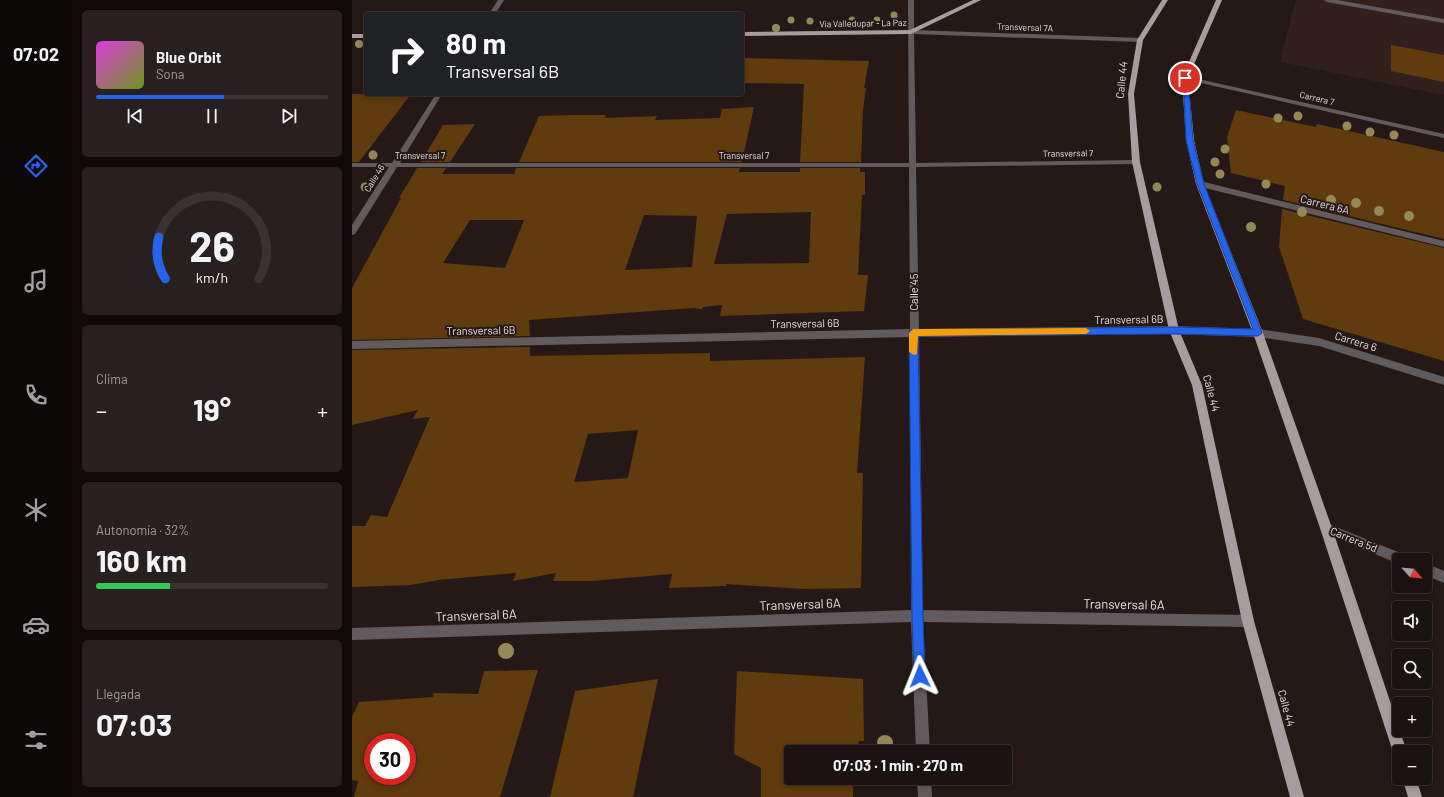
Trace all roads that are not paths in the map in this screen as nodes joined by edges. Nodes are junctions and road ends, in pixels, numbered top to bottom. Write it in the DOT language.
graph roads {
  1 [pos="501,0"];
  2 [pos="911,0"];
  3 [pos="978,0"];
  4 [pos="1165,0"];
  5 [pos="1219,0"];
  6 [pos="1326,0"];
  7 [pos="493,12"];
  8 [pos="1444,22"];
  9 [pos="911,32"];
  10 [pos="744,34"];
  11 [pos="352,36"];
  12 [pos="364,36"];
  13 [pos="1140,40"];
  14 [pos="1185,78"];
  15 [pos="438,96"];
  16 [pos="1444,136"];
  17 [pos="1136,162"];
  18 [pos="352,165"];
  19 [pos="394,165"];
  20 [pos="913,165"];
  21 [pos="1200,184"];
  22 [pos="352,232"];
  23 [pos="1444,244"];
  24 [pos="1174,330"];
  25 [pos="913,333"];
  26 [pos="1258,333"];
  27 [pos="352,345"];
  28 [pos="1444,381"];
  29 [pos="1326,528"];
  30 [pos="1392,555"];
  31 [pos="1432,572"];
  32 [pos="1444,576"];
  33 [pos="917,616"];
  34 [pos="1248,621"];
  35 [pos="352,634"];
  36 [pos="923,745"];
  37 [pos="1398,745"];
  38 [pos="924,785"];
  39 [pos="1411,785"];
  40 [pos="924,797"];
  41 [pos="1297,797"];
  42 [pos="1415,797"];
  1 -- 7 [label="street"];
  2 -- 9 [label="street, Calle 45"];
  3 -- 9 [label="main road, Vía Valledupar - La Paz"];
  4 -- 13 [label="main road, Calle 44"];
  5 -- 14 [label="main road"];
  6 -- 8 [label="street"];
  9 -- 10 [label="main road, Vía Valledupar - La Paz"];
  9 -- 13 [label="street, Transversal 7A"];
  9 -- 20 [label="street, Calle 45"];
  11 -- 12 [label="main road"];
  13 -- 17 [label="main road, Calle 44"];
  14 -- 16 [label="street, Carrera 7"];
  14 -- 21 [label="main road"];
  15 -- 19 [label="street, Calle 46"];
  17 -- 20 [label="street, Transversal 7"];
  17 -- 24 [label="main road, Calle 44"];
  18 -- 19 [label="street, Transversal 7"];
  19 -- 20 [label="street, Transversal 7"];
  19 -- 22 [label="street, Calle 46"];
  20 -- 25 [label="street, Calle 45"];
  21 -- 23 [label="street, Carrera 6A"];
  21 -- 26 [label="main road"];
  24 -- 25 [label="street, Transversal 6B"];
  24 -- 26 [label="street, Transversal 6B"];
  24 -- 34 [label="main road, Calle 44"];
  25 -- 27 [label="street, Transversal 6B"];
  25 -- 33 [label="street, Calle 45"];
  26 -- 28 [label="street, Carrera 6"];
  26 -- 29 [label="main road"];
  29 -- 30 [label="street, Carrera 5d"];
  29 -- 37 [label="main road"];
  31 -- 32 [label="street"];
  33 -- 34 [label="street, Transversal 6A"];
  33 -- 35 [label="street, Transversal 6A"];
  33 -- 36 [label="street, Calle 45"];
  34 -- 41 [label="main road, Calle 44"];
  38 -- 40 [label="street"];
  39 -- 42 [label="main road"];
}
